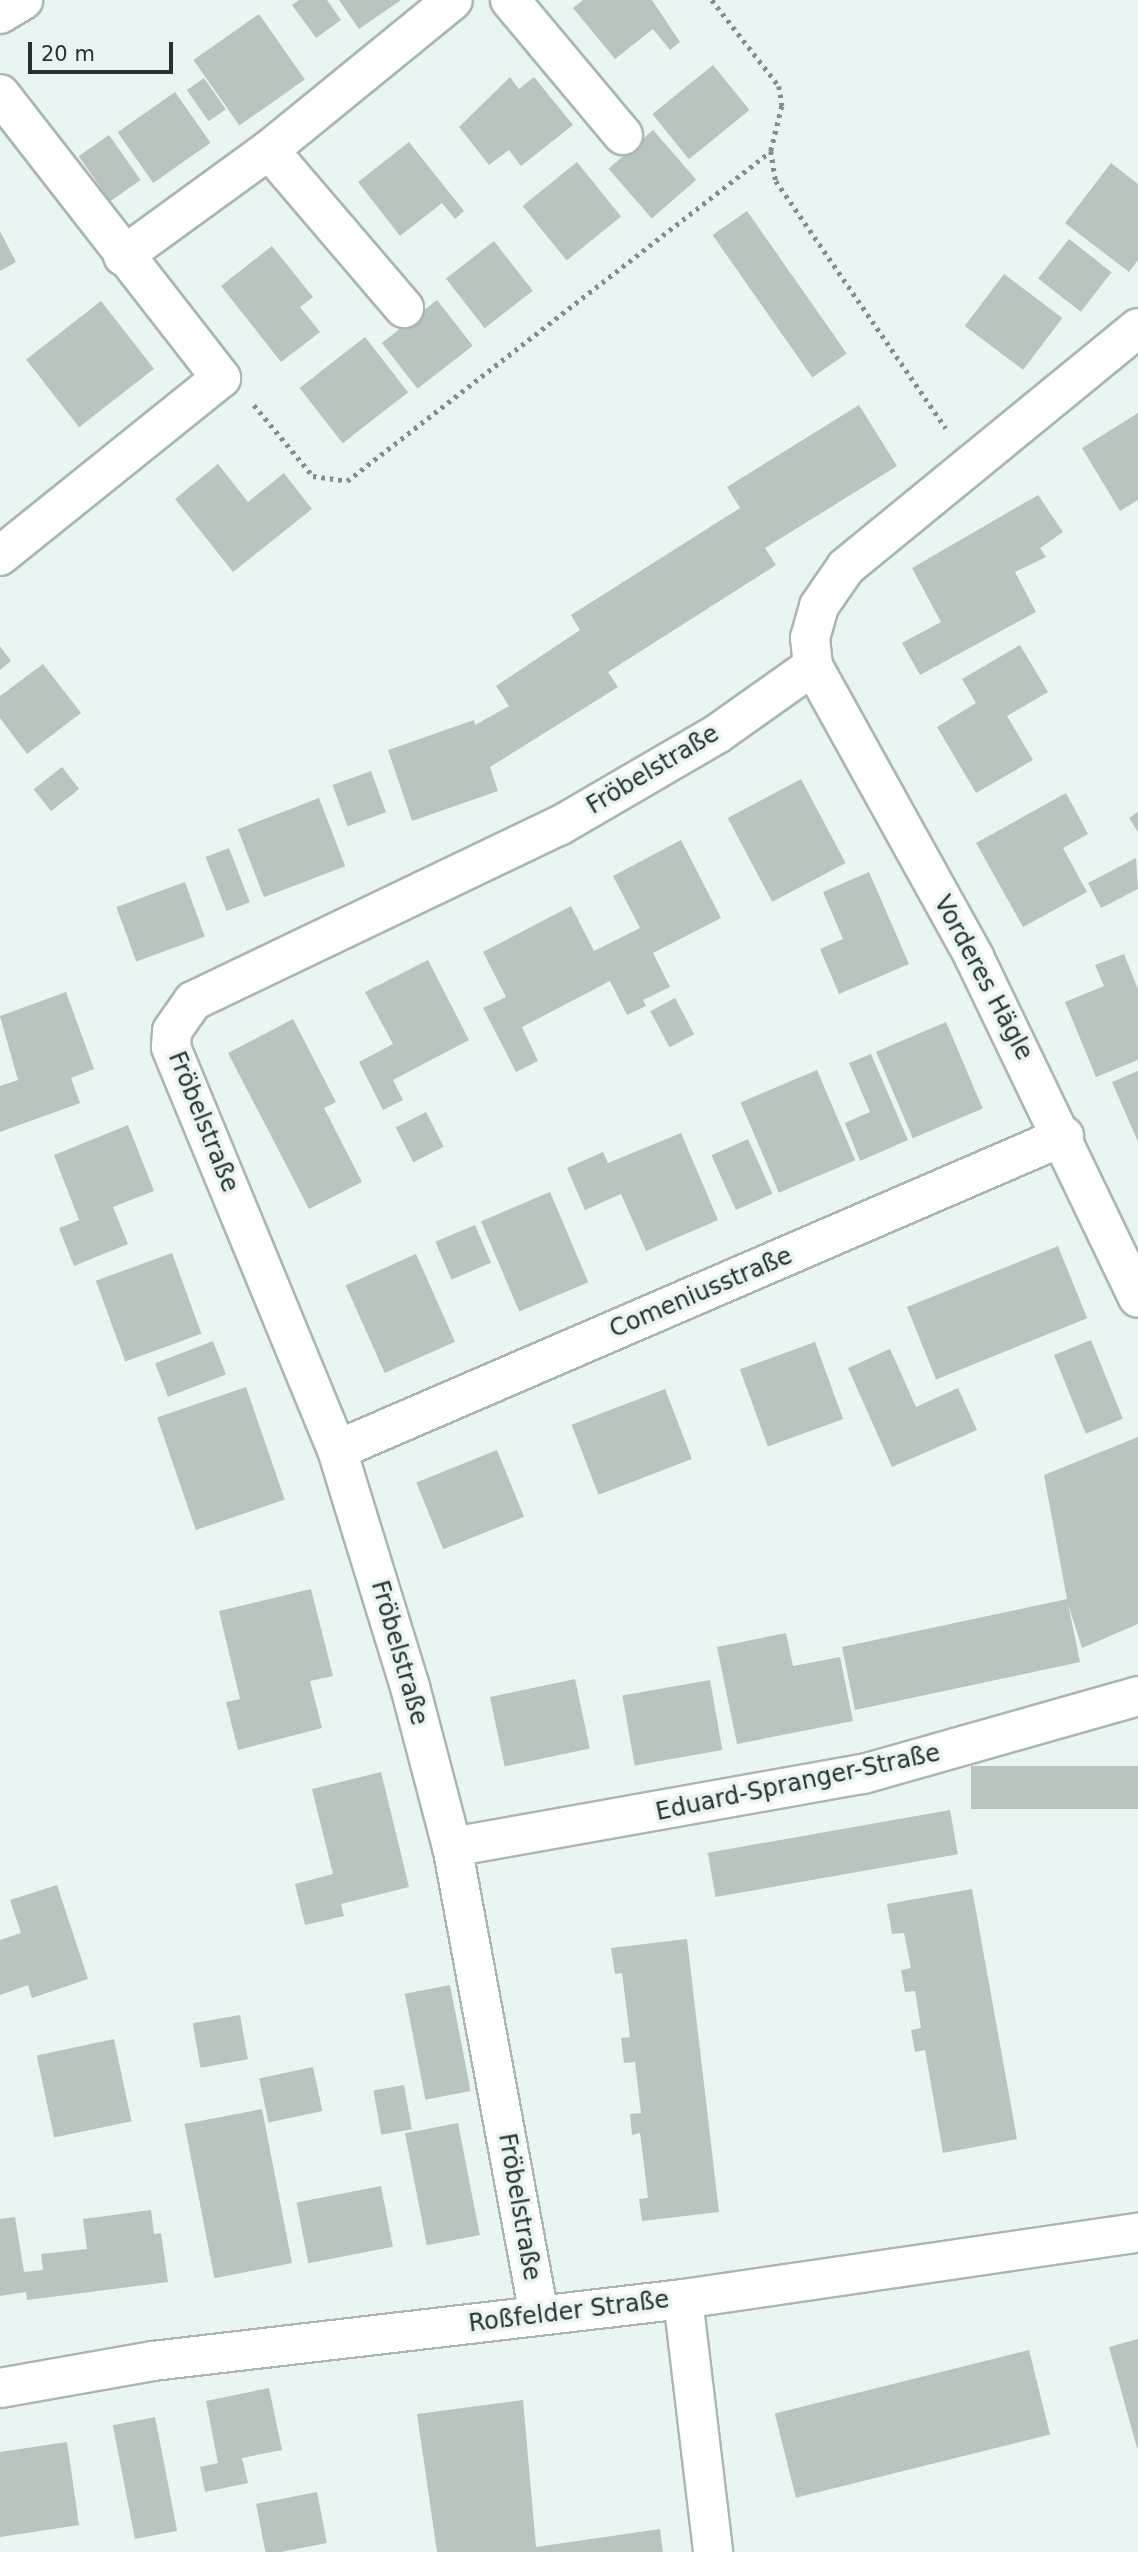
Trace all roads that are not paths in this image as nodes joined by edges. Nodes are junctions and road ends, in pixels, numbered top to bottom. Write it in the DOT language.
graph roads {
  1 [pos="23,0"];
  2 [pos="453,0"];
  3 [pos="510,0"];
  4 [pos="0,14"];
  5 [pos="0,94"];
  6 [pos="623,135"];
  7 [pos="269,150"];
  8 [pos="123,256"];
  9 [pos="404,308"];
  10 [pos="1138,328"];
  11 [pos="0,556"];
  12 [pos="813,666"];
  13 [pos="1064,1136"];
  14 [pos="1138,1298"];
  15 [pos="337,1450"];
  16 [pos="1138,1696"];
  17 [pos="452,1847"];
  18 [pos="1138,2233"];
  19 [pos="684,2299"];
  20 [pos="539,2315"];
  21 [pos="0,2388"];
  22 [pos="713,2552"];
  1 -- 4 [label="street"];
  2 -- 7 [label="street"];
  3 -- 6 [label="street"];
  5 -- 8 [label="street"];
  7 -- 8 [label="street"];
  7 -- 9 [label="street"];
  8 -- 11 [label="street"];
  10 -- 12 [label="street"];
  12 -- 13 [label="street, Vorderes Hägle"];
  12 -- 15 [label="street, Fröbelstraße"];
  13 -- 14 [label="street, Vorderes Hägle"];
  13 -- 15 [label="street, Comeniusstraße"];
  15 -- 17 [label="street, Fröbelstraße"];
  16 -- 17 [label="street, Eduard-Spranger-Straße"];
  17 -- 20 [label="street, Fröbelstraße"];
  18 -- 19 [label="street, Roßfelder Straße"];
  19 -- 20 [label="street, Roßfelder Straße"];
  19 -- 22 [label="street"];
  20 -- 21 [label="street, Roßfelder Straße"];
}
